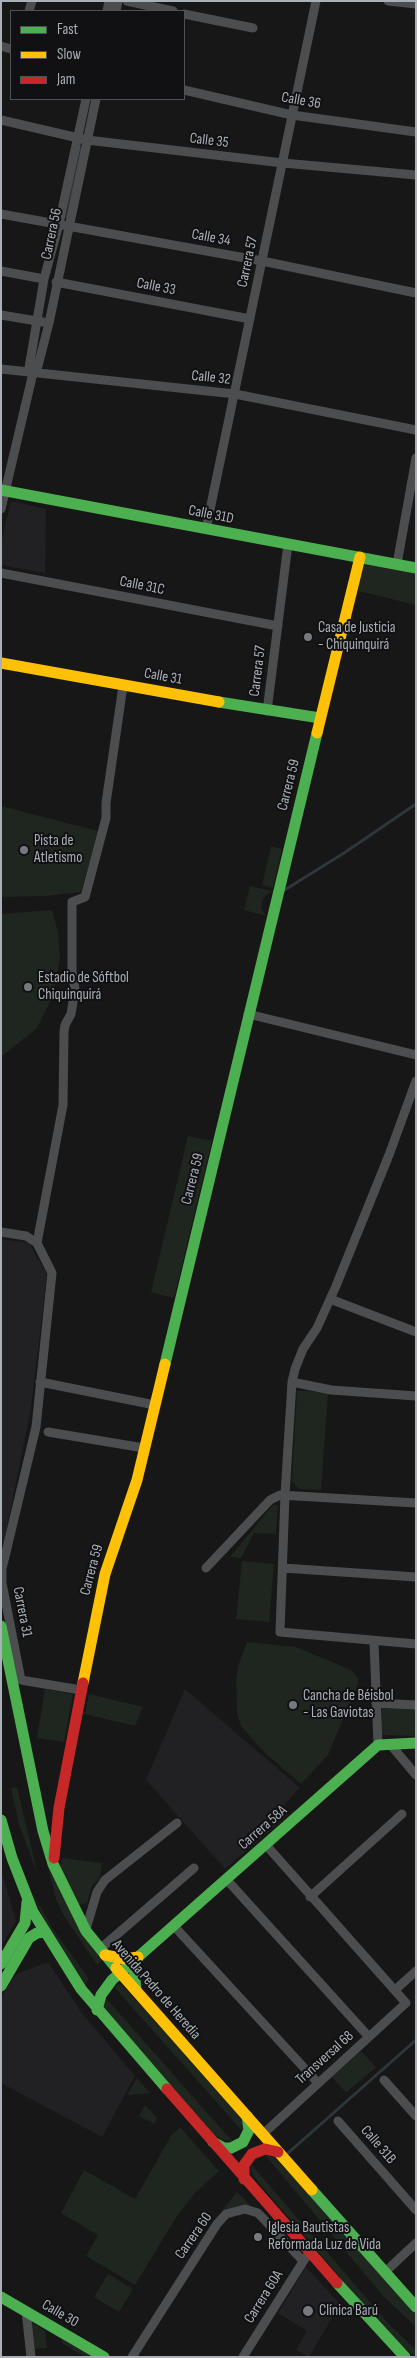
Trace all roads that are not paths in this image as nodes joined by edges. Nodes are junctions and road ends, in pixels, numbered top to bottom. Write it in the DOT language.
graph roads {
  1 [pos="127,1"];
  2 [pos="316,1"];
  3 [pos="388,1"];
  4 [pos="416,4"];
  5 [pos="168,10"];
  6 [pos="185,14"];
  7 [pos="253,28"];
  8 [pos="185,90"];
  9 [pos="86,100"];
  10 [pos="96,100"];
  11 [pos="292,115"];
  12 [pos="1,120"];
  13 [pos="416,132"];
  14 [pos="82,139"];
  15 [pos="283,164"];
  16 [pos="416,176"];
  17 [pos="1,214"];
  18 [pos="64,225"];
  19 [pos="262,261"];
  20 [pos="1,271"];
  21 [pos="44,279"];
  22 [pos="56,282"];
  23 [pos="416,293"];
  24 [pos="1,316"];
  25 [pos="250,319"];
  26 [pos="44,322"];
  27 [pos="1,369"];
  28 [pos="33,373"];
  29 [pos="235,394"];
  30 [pos="416,430"];
  31 [pos="416,458"];
  32 [pos="3,491"];
  33 [pos="1,509"];
  34 [pos="206,529"];
  35 [pos="288,544"];
  36 [pos="360,557"];
  37 [pos="397,564"];
  38 [pos="416,568"];
  39 [pos="1,573"];
  40 [pos="278,626"];
  41 [pos="1,663"];
  42 [pos="122,686"];
  43 [pos="267,711"];
  44 [pos="320,718"];
  45 [pos="248,1014"];
  46 [pos="416,1055"];
  47 [pos="416,1081"];
  48 [pos="1,1232"];
  49 [pos="37,1243"];
  50 [pos="330,1299"];
  51 [pos="416,1332"];
  52 [pos="40,1382"];
  53 [pos="292,1382"];
  54 [pos="416,1396"];
  55 [pos="155,1405"];
  56 [pos="48,1432"];
  57 [pos="144,1448"];
  58 [pos="284,1495"];
  59 [pos="416,1502"];
  60 [pos="206,1568"];
  61 [pos="283,1568"];
  62 [pos="416,1577"];
  63 [pos="1,1626"];
  64 [pos="374,1642"];
  65 [pos="416,1644"];
  66 [pos="81,1690"];
  67 [pos="376,1703"];
  68 [pos="416,1705"];
  69 [pos="416,1743"];
  70 [pos="384,1745"];
  71 [pos="416,1776"];
  72 [pos="59,1808"];
  73 [pos="402,1814"];
  74 [pos="39,1816"];
  75 [pos="1,1820"];
  76 [pos="177,1823"];
  77 [pos="266,1845"];
  78 [pos="54,1864"];
  79 [pos="194,1868"];
  80 [pos="226,1880"];
  81 [pos="310,1897"];
  82 [pos="27,1900"];
  83 [pos="92,1906"];
  84 [pos="75,1912"];
  85 [pos="174,1926"];
  86 [pos="86,1931"];
  87 [pos="45,1932"];
  88 [pos="102,1952"];
  89 [pos="138,1956"];
  90 [pos="1,1964"];
  91 [pos="416,1971"];
  92 [pos="120,1972"];
  93 [pos="1,1986"];
  94 [pos="136,1990"];
  95 [pos="395,1990"];
  96 [pos="96,2010"];
  97 [pos="369,2037"];
  98 [pos="384,2080"];
  99 [pos="318,2083"];
  100 [pos="247,2116"];
  101 [pos="416,2116"];
  102 [pos="338,2121"];
  103 [pos="263,2134"];
  104 [pos="212,2142"];
  105 [pos="278,2152"];
  106 [pos="244,2179"];
  107 [pos="416,2210"];
  108 [pos="416,2243"];
  109 [pos="306,2257"];
  110 [pos="385,2272"];
  111 [pos="1,2297"];
  112 [pos="416,2307"];
  113 [pos="26,2311"];
  114 [pos="31,2357"];
  115 [pos="104,2357"];
  116 [pos="132,2357"];
  117 [pos="243,2357"];
  118 [pos="405,2357"];
  1 -- 5 [label="street"];
  2 -- 11 [label="street, Carrera 57"];
  3 -- 4 [label="street"];
  6 -- 7 [label="street"];
  8 -- 11 [label="street, Calle 36"];
  9 -- 14 [label="street, Carrera 56"];
  10 -- 14 [label="street, Carrera 56"];
  11 -- 13 [label="street, Calle 36"];
  11 -- 15 [label="street, Carrera 57"];
  12 -- 14 [label="street, Calle 35"];
  14 -- 15 [label="street, Calle 35"];
  14 -- 18 [label="street, Carrera 56"];
  15 -- 16 [label="street, Calle 35"];
  15 -- 19 [label="street, Carrera 57"];
  17 -- 18 [label="street, Calle 34"];
  18 -- 19 [label="street, Calle 34"];
  18 -- 21 [label="street, Carrera 56"];
  18 -- 22 [label="street, Carrera 56"];
  19 -- 23 [label="street, Calle 34"];
  19 -- 25 [label="street, Carrera 57"];
  20 -- 21 [label="street"];
  21 -- 26 [label="street, Carrera 56"];
  22 -- 25 [label="street, Calle 33"];
  22 -- 26 [label="street, Carrera 56"];
  24 -- 26 [label="street"];
  25 -- 29 [label="street, Carrera 57"];
  26 -- 28 [label="street, Carrera 56"];
  27 -- 28 [label="street, Calle 32"];
  28 -- 29 [label="street, Calle 32"];
  28 -- 32 [label="street, Carrera 56"];
  29 -- 30 [label="street, Calle 32"];
  29 -- 34 [label="street, Carrera 57"];
  31 -- 37 [label="street"];
  32 -- 33 [label="street, Carrera 56"];
  32 -- 34 [label="main road, Calle 31D"];
  34 -- 35 [label="main road, Calle 31D"];
  35 -- 36 [label="main road, Calle 31D"];
  35 -- 40 [label="street, Carrera 57"];
  36 -- 37 [label="main road, Calle 31D"];
  36 -- 44 [label="main road, Carrera 59"];
  37 -- 38 [label="main road, Calle 31D"];
  39 -- 40 [label="street, Calle 31C"];
  40 -- 43 [label="street, Carrera 57"];
  41 -- 42 [label="main road, Calle 31"];
  42 -- 43 [label="main road, Calle 31"];
  42 -- 49 [label="street"];
  43 -- 44 [label="main road, Calle 31"];
  44 -- 45 [label="main road, Carrera 59"];
  45 -- 46 [label="street"];
  45 -- 55 [label="main road, Carrera 59"];
  47 -- 50 [label="street"];
  48 -- 49 [label="street"];
  49 -- 52 [label="street, Carrera 31"];
  50 -- 51 [label="street"];
  50 -- 53 [label="street"];
  52 -- 55 [label="street"];
  52 -- 66 [label="street, Carrera 31"];
  53 -- 54 [label="street"];
  53 -- 58 [label="street"];
  55 -- 57 [label="main road, Carrera 59"];
  56 -- 57 [label="street"];
  57 -- 66 [label="main road, Carrera 59"];
  58 -- 59 [label="street"];
  58 -- 60 [label="street"];
  58 -- 61 [label="street"];
  61 -- 62 [label="street"];
  61 -- 64 [label="street"];
  63 -- 74 [label="main road, Avenida Pedro de Heredia"];
  64 -- 65 [label="street"];
  64 -- 67 [label="street"];
  66 -- 72 [label="main road, Carrera 59"];
  67 -- 68 [label="street"];
  67 -- 70 [label="street"];
  69 -- 70 [label="main road"];
  70 -- 71 [label="street"];
  70 -- 77 [label="main road, Carrera 58A"];
  72 -- 74 [label="main road"];
  72 -- 78 [label="main road, Carrera 59"];
  73 -- 81 [label="street"];
  74 -- 78 [label="main road, Avenida Pedro de Heredia"];
  75 -- 82 [label="main road"];
  76 -- 83 [label="street"];
  77 -- 80 [label="main road, Carrera 58A"];
  77 -- 81 [label="street"];
  78 -- 84 [label="main road, Avenida Pedro de Heredia"];
  79 -- 88 [label="street"];
  80 -- 85 [label="main road, Carrera 58A"];
  80 -- 97 [label="street"];
  81 -- 95 [label="street"];
  82 -- 87 [label="main road"];
  82 -- 90 [label="main road"];
  83 -- 84 [label="street"];
  83 -- 86 [label="street"];
  84 -- 86 [label="main road, Avenida Pedro de Heredia"];
  85 -- 89 [label="main road, Carrera 58A"];
  85 -- 99 [label="street"];
  86 -- 88 [label="main road, Avenida Pedro de Heredia"];
  87 -- 93 [label="main road"];
  87 -- 96 [label="main road"];
  88 -- 89 [label="main road"];
  88 -- 92 [label="main road, Avenida Pedro de Heredia"];
  89 -- 92 [label="main road, Carrera 58A"];
  89 -- 94 [label="main road"];
  91 -- 95 [label="street"];
  92 -- 94 [label="main road, Avenida Pedro de Heredia"];
  92 -- 96 [label="main road, Carrera 58A"];
  94 -- 100 [label="main road, Avenida Pedro de Heredia"];
  95 -- 97 [label="street, Transversal 68"];
  96 -- 104 [label="main road"];
  97 -- 99 [label="street, Transversal 68"];
  98 -- 101 [label="street"];
  99 -- 103 [label="street, Transversal 68"];
  100 -- 103 [label="main road, Avenida Pedro de Heredia"];
  100 -- 104 [label="main road"];
  102 -- 107 [label="street, Calle 31B"];
  103 -- 105 [label="main road, Avenida Pedro de Heredia"];
  104 -- 106 [label="main road"];
  105 -- 106 [label="main road"];
  105 -- 110 [label="main road, Avenida Pedro de Heredia"];
  106 -- 109 [label="main road"];
  108 -- 110 [label="street"];
  109 -- 116 [label="street, Carrera 60"];
  109 -- 117 [label="street, Carrera 60A"];
  109 -- 118 [label="main road"];
  110 -- 112 [label="main road, Avenida Pedro de Heredia"];
  111 -- 113 [label="main road, Calle 30"];
  113 -- 114 [label="street"];
  113 -- 115 [label="main road, Calle 30"];
}
